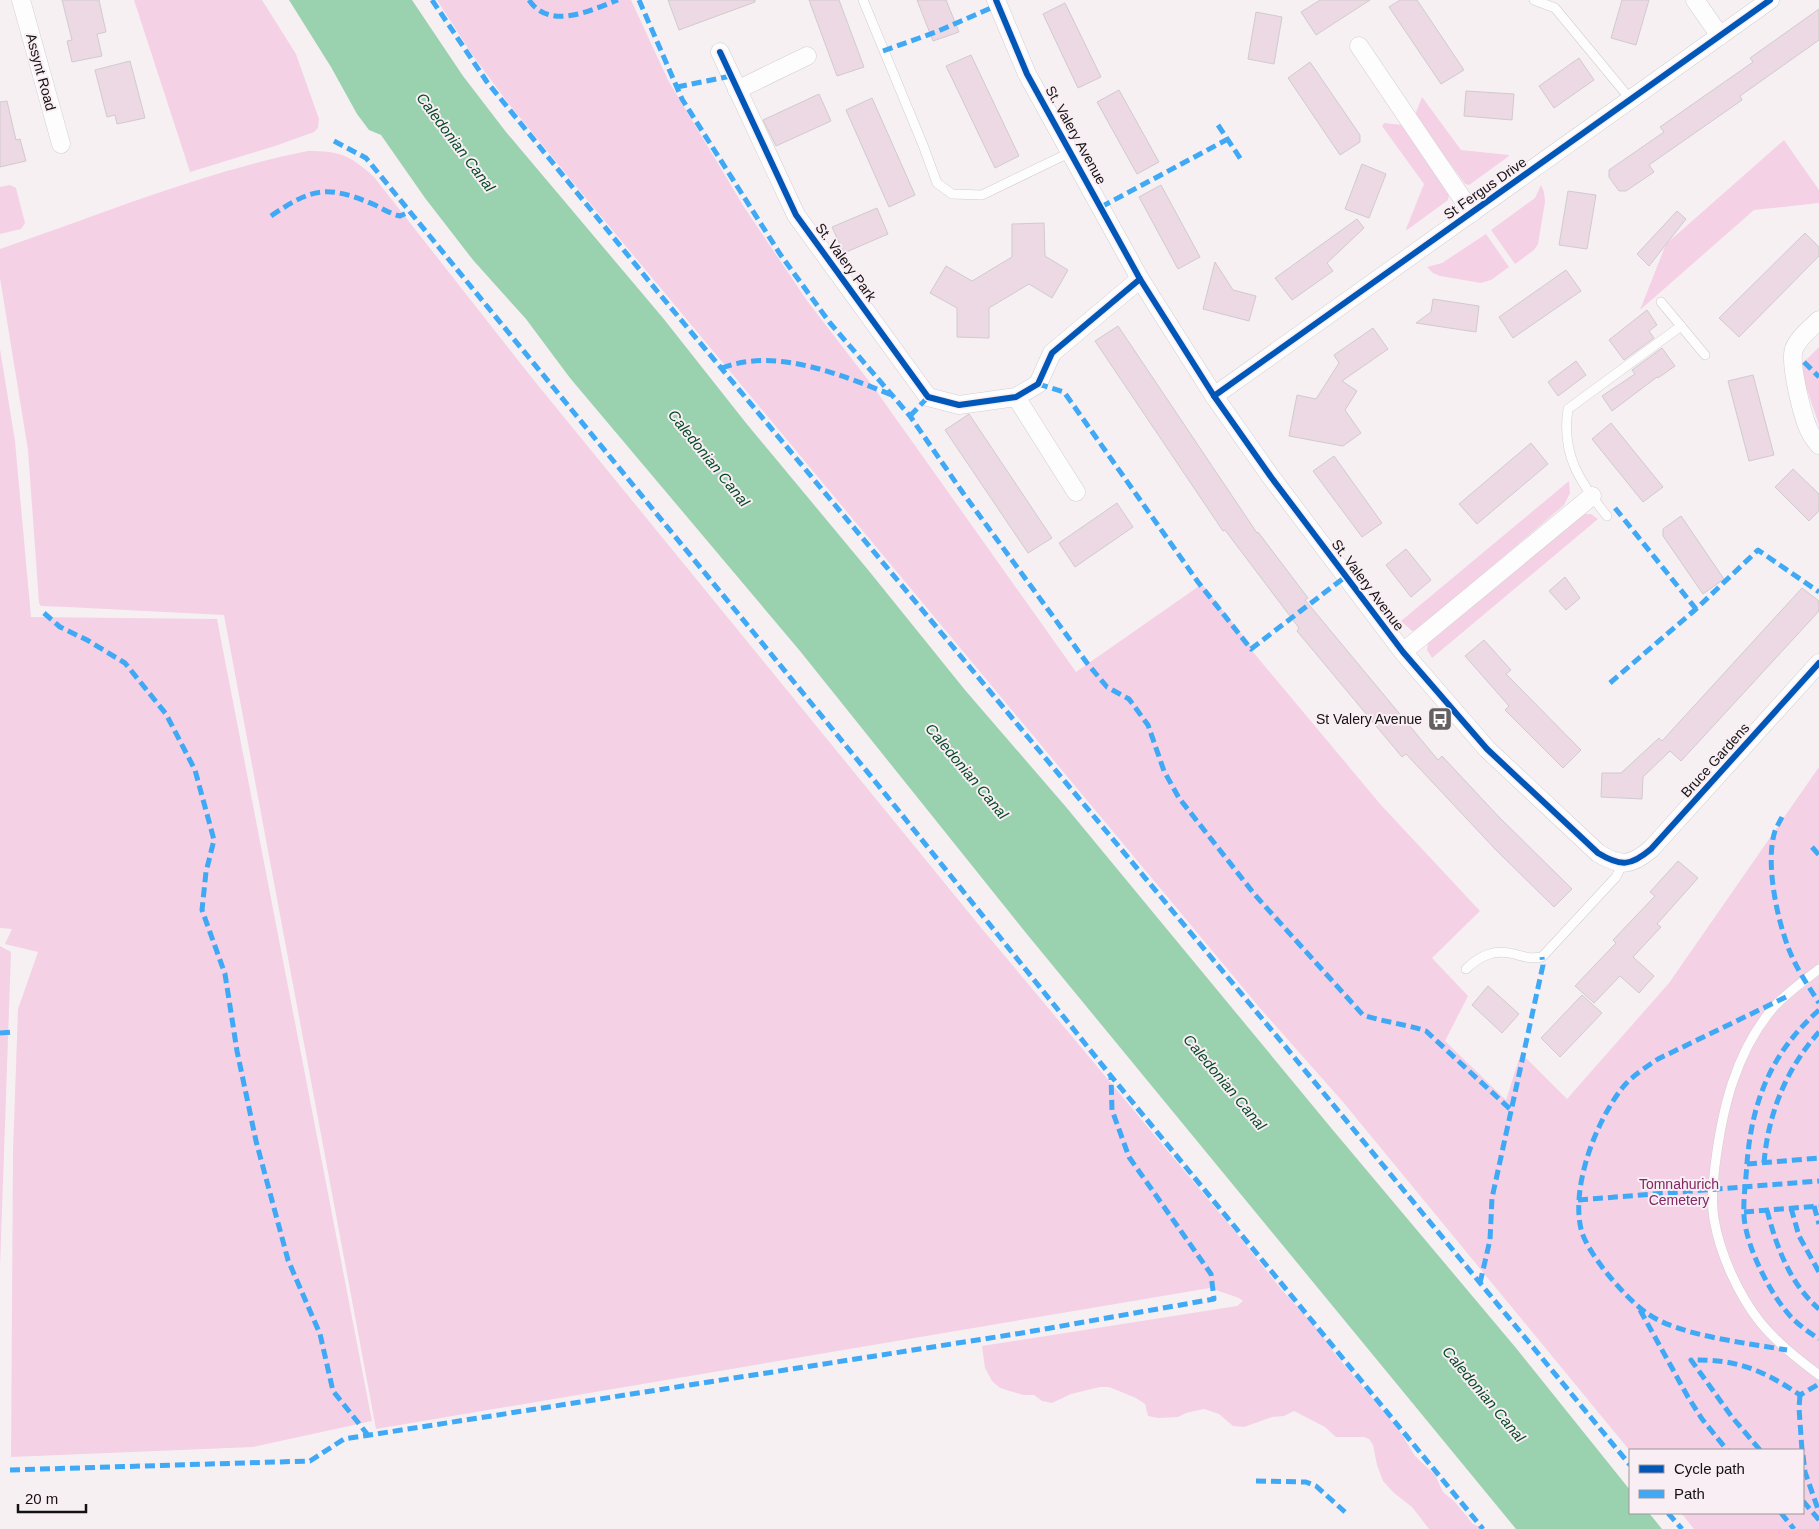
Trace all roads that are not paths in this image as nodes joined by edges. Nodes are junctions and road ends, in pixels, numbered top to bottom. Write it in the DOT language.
graph roads {
  1 [pos="21,0"];
  2 [pos="863,0"];
  3 [pos="996,0"];
  4 [pos="1534,0"];
  5 [pos="1695,0"];
  6 [pos="1770,0"];
  7 [pos="1720,36"];
  8 [pos="1359,46"];
  9 [pos="720,52"];
  10 [pos="807,56"];
  11 [pos="737,90"];
  12 [pos="1631,100"];
  13 [pos="61,144"];
  14 [pos="1071,152"];
  15 [pos="1472,213"];
  16 [pos="1140,279"];
  17 [pos="1661,302"];
  18 [pos="1819,320"];
  19 [pos="1681,326"];
  20 [pos="1705,355"];
  21 [pos="1214,396"];
  22 [pos="1016,397"];
  23 [pos="1819,445"];
  24 [pos="1076,492"];
  25 [pos="1592,496"];
  26 [pos="1607,516"];
  27 [pos="1403,652"];
  28 [pos="1819,663"];
  29 [pos="1623,863"];
  30 [pos="1466,969"];
  31 [pos="1819,969"];
  32 [pos="1819,1375"];
  1 -- 13 [label="street, Assynt Road"];
  2 -- 14 [label="lane"];
  3 -- 14 [label="street, St. Valery Avenue"];
  4 -- 12 [label="lane"];
  5 -- 7 [label="street"];
  6 -- 7 [label="street, St Fergus Drive"];
  7 -- 12 [label="street, St Fergus Drive"];
  8 -- 15 [label="street, St Fergus Drive"];
  9 -- 11 [label="street, St. Valery Park"];
  10 -- 11 [label="street"];
  11 -- 22 [label="street, St. Valery Park"];
  12 -- 15 [label="street, St Fergus Drive"];
  14 -- 16 [label="street, St. Valery Avenue"];
  15 -- 21 [label="street, St Fergus Drive"];
  16 -- 21 [label="street, St. Valery Avenue"];
  16 -- 22 [label="street"];
  17 -- 19 [label="lane"];
  18 -- 23 [label="street"];
  19 -- 20 [label="lane"];
  19 -- 25 [label="lane"];
  21 -- 27 [label="street, St. Valery Avenue"];
  22 -- 24 [label="street"];
  25 -- 26 [label="lane"];
  25 -- 27 [label="street"];
  27 -- 29 [label="street, St. Valery Avenue"];
  28 -- 29 [label="street, Bruce Gardens"];
  29 -- 30 [label="lane"];
  31 -- 32 [label="lane"];
}
